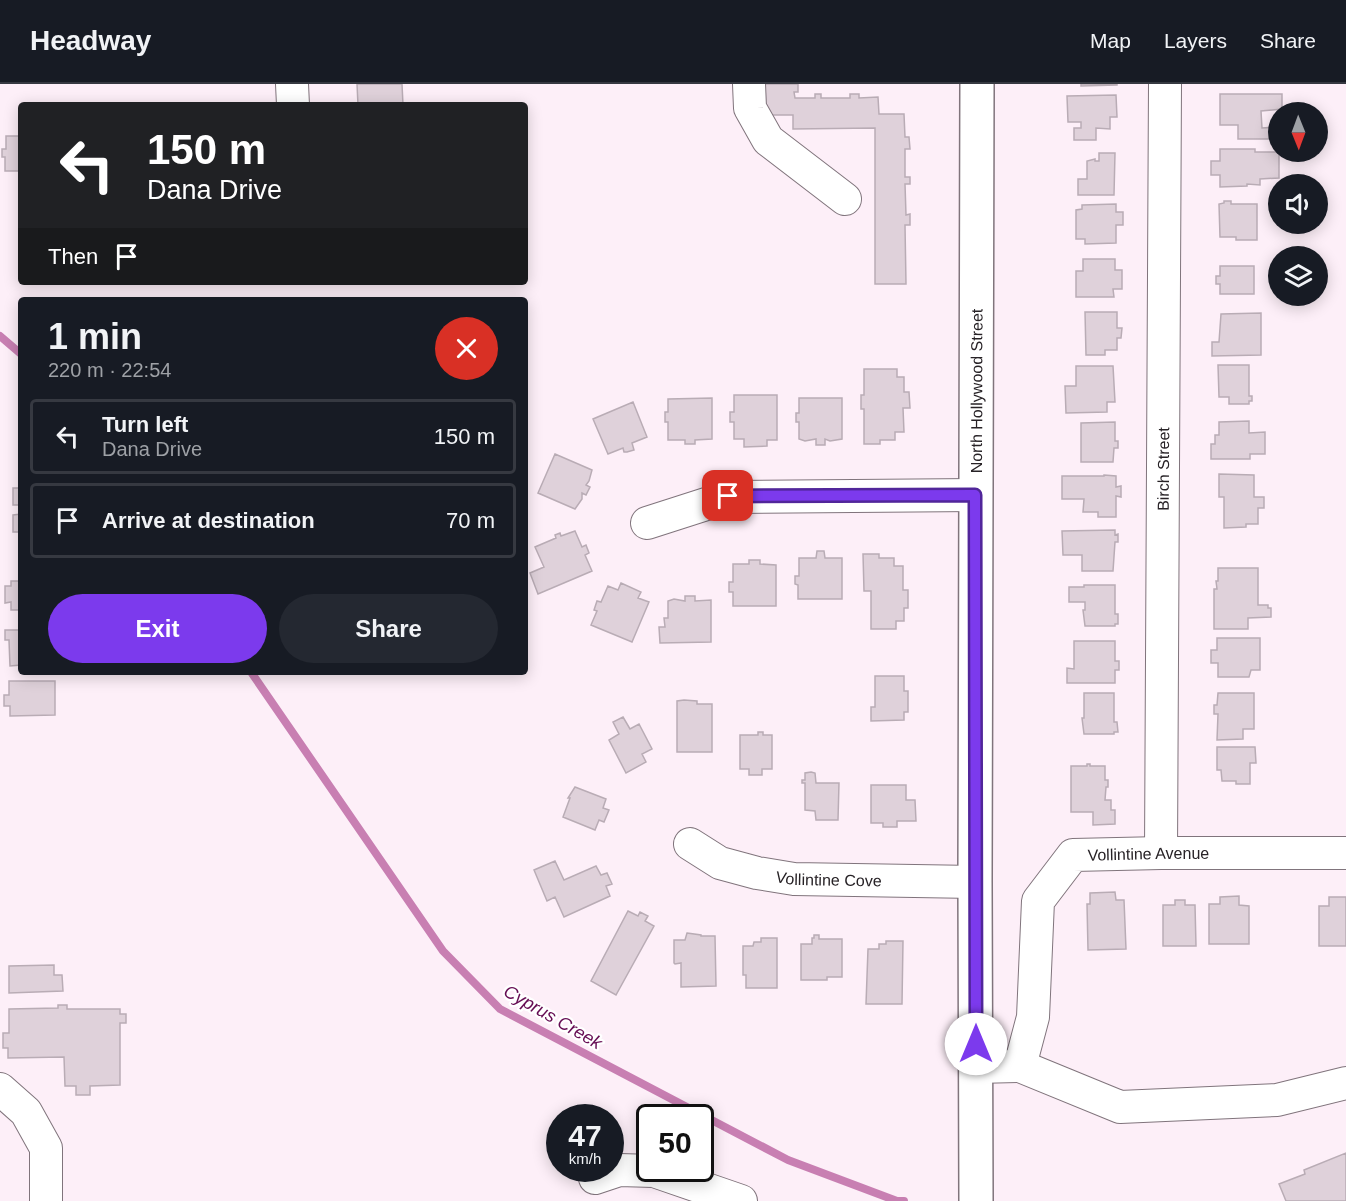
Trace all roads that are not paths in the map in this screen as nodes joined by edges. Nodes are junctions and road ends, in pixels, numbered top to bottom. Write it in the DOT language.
graph roads {
  1 [pos="292,84"];
  2 [pos="749,84"];
  3 [pos="977,84"];
  4 [pos="1165,84"];
  5 [pos="293,102"];
  6 [pos="845,199"];
  7 [pos="975,495"];
  8 [pos="647,523"];
  9 [pos="690,844"];
  10 [pos="1161,853"];
  11 [pos="1346,853"];
  12 [pos="975,882"];
  13 [pos="1020,1066"];
  14 [pos="976,1067"];
  15 [pos="1346,1083"];
  16 [pos="0,1089"];
  17 [pos="624,1170"];
  18 [pos="46,1201"];
  19 [pos="741,1201"];
  20 [pos="976,1201"];
  1 -- 5 [label="street"];
  2 -- 6 [label="street"];
  3 -- 7 [label="main road, North Hollywood Street"];
  4 -- 10 [label="street, Birch Street"];
  7 -- 8 [label="street"];
  7 -- 12 [label="main road, North Hollywood Street"];
  9 -- 12 [label="street, Vollintine Cove"];
  10 -- 11 [label="street, Vollintine Avenue"];
  10 -- 13 [label="street, Vollintine Avenue"];
  12 -- 14 [label="main road, North Hollywood Street"];
  13 -- 14 [label="street"];
  13 -- 15 [label="street"];
  14 -- 20 [label="main road, North Hollywood Street"];
  16 -- 18 [label="street"];
  17 -- 19 [label="street"];
}
